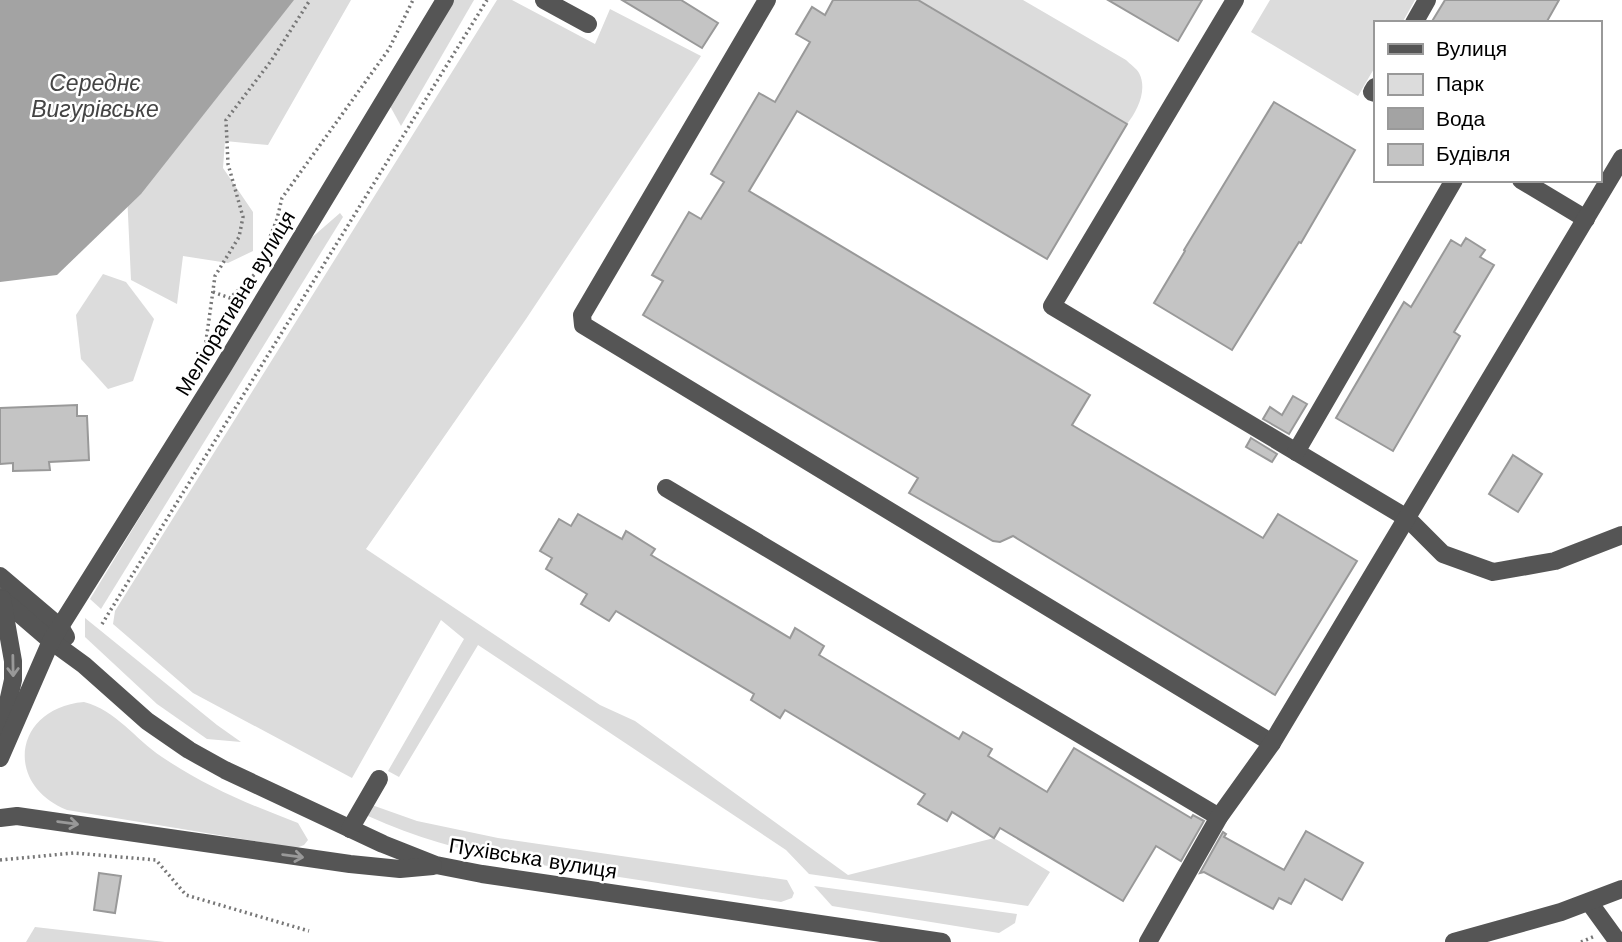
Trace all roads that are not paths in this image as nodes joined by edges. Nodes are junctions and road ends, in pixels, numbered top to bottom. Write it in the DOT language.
graph roads {
  1 [pos="445,0"];
  2 [pos="544,0"];
  3 [pos="767,0"];
  4 [pos="1235,0"];
  5 [pos="1427,0"];
  6 [pos="1415,21"];
  7 [pos="588,24"];
  8 [pos="1622,158"];
  9 [pos="1453,182"];
  10 [pos="1524,182"];
  11 [pos="1586,219"];
  12 [pos="1296,452"];
  13 [pos="666,488"];
  14 [pos="1407,518"];
  15 [pos="1622,534"];
  16 [pos="0,576"];
  17 [pos="1,598"];
  18 [pos="56,634"];
  19 [pos="0,738"];
  20 [pos="1272,743"];
  21 [pos="0,758"];
  22 [pos="379,779"];
  23 [pos="1219,817"];
  24 [pos="0,818"];
  25 [pos="351,829"];
  26 [pos="436,865"];
  27 [pos="1622,889"];
  28 [pos="1589,902"];
  29 [pos="942,942"];
  30 [pos="1148,942"];
  31 [pos="1454,942"];
  32 [pos="1618,942"];
  1 -- 18 [label="street, Меліоративна вулиця"];
  2 -- 7 [label="street"];
  3 -- 20 [label="street"];
  4 -- 12 [label="street"];
  5 -- 6 [label="street"];
  8 -- 11 [label="street"];
  9 -- 12 [label="street"];
  10 -- 11 [label="street"];
  11 -- 14 [label="street"];
  12 -- 14 [label="street"];
  13 -- 23 [label="street"];
  14 -- 15 [label="street"];
  14 -- 20 [label="street"];
  16 -- 18 [label="street"];
  17 -- 18 [label="street"];
  17 -- 19 [label="street, one-way"];
  18 -- 21 [label="street, Меліоративна вулиця"];
  18 -- 25 [label="street, Пухівська вулиця"];
  20 -- 23 [label="street"];
  22 -- 25 [label="street"];
  23 -- 30 [label="street"];
  24 -- 26 [label="street, one-way"];
  25 -- 26 [label="street, Пухівська вулиця"];
  26 -- 29 [label="street, Пухівська вулиця"];
  27 -- 28 [label="street"];
  28 -- 31 [label="street"];
  28 -- 32 [label="street"];
}
